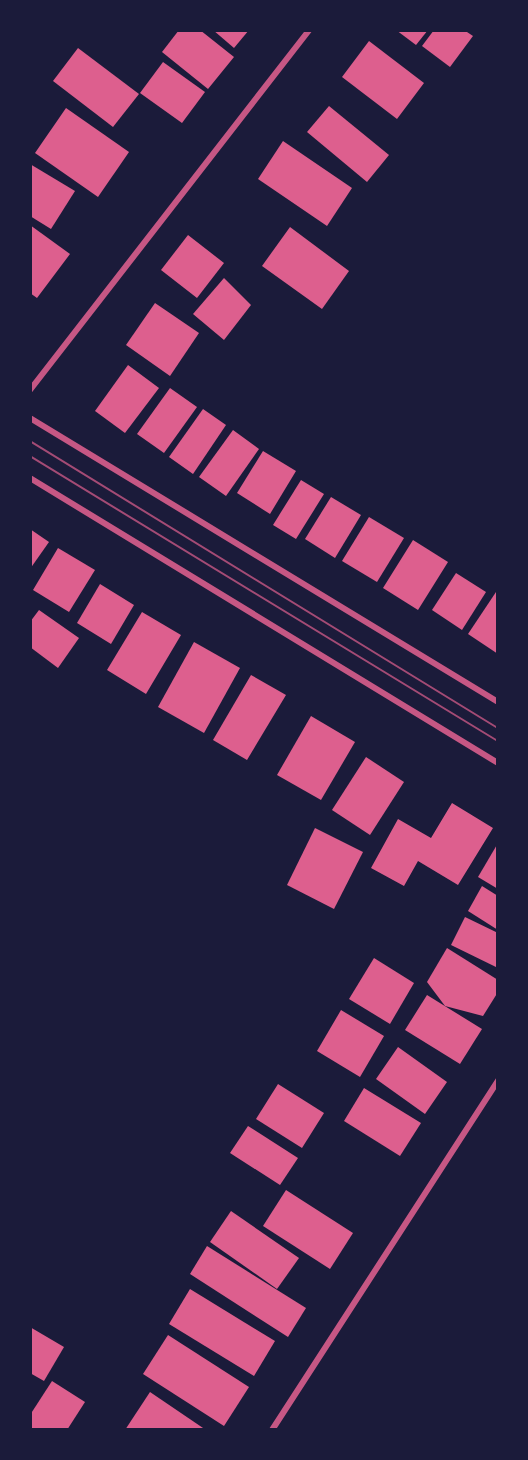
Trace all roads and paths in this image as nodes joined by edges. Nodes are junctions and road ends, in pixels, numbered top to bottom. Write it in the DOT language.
graph roads {
  1 [pos="309,30"];
  2 [pos="30,390"];
  3 [pos="30,418"];
  4 [pos="30,478"];
  5 [pos="498,702"];
  6 [pos="498,763"];
  7 [pos="498,1080"];
  8 [pos="272,1430"];
  1 -- 2 [label="street"];
  3 -- 5 [label="street"];
  4 -- 6 [label="street"];
  7 -- 8 [label="street"];
}
